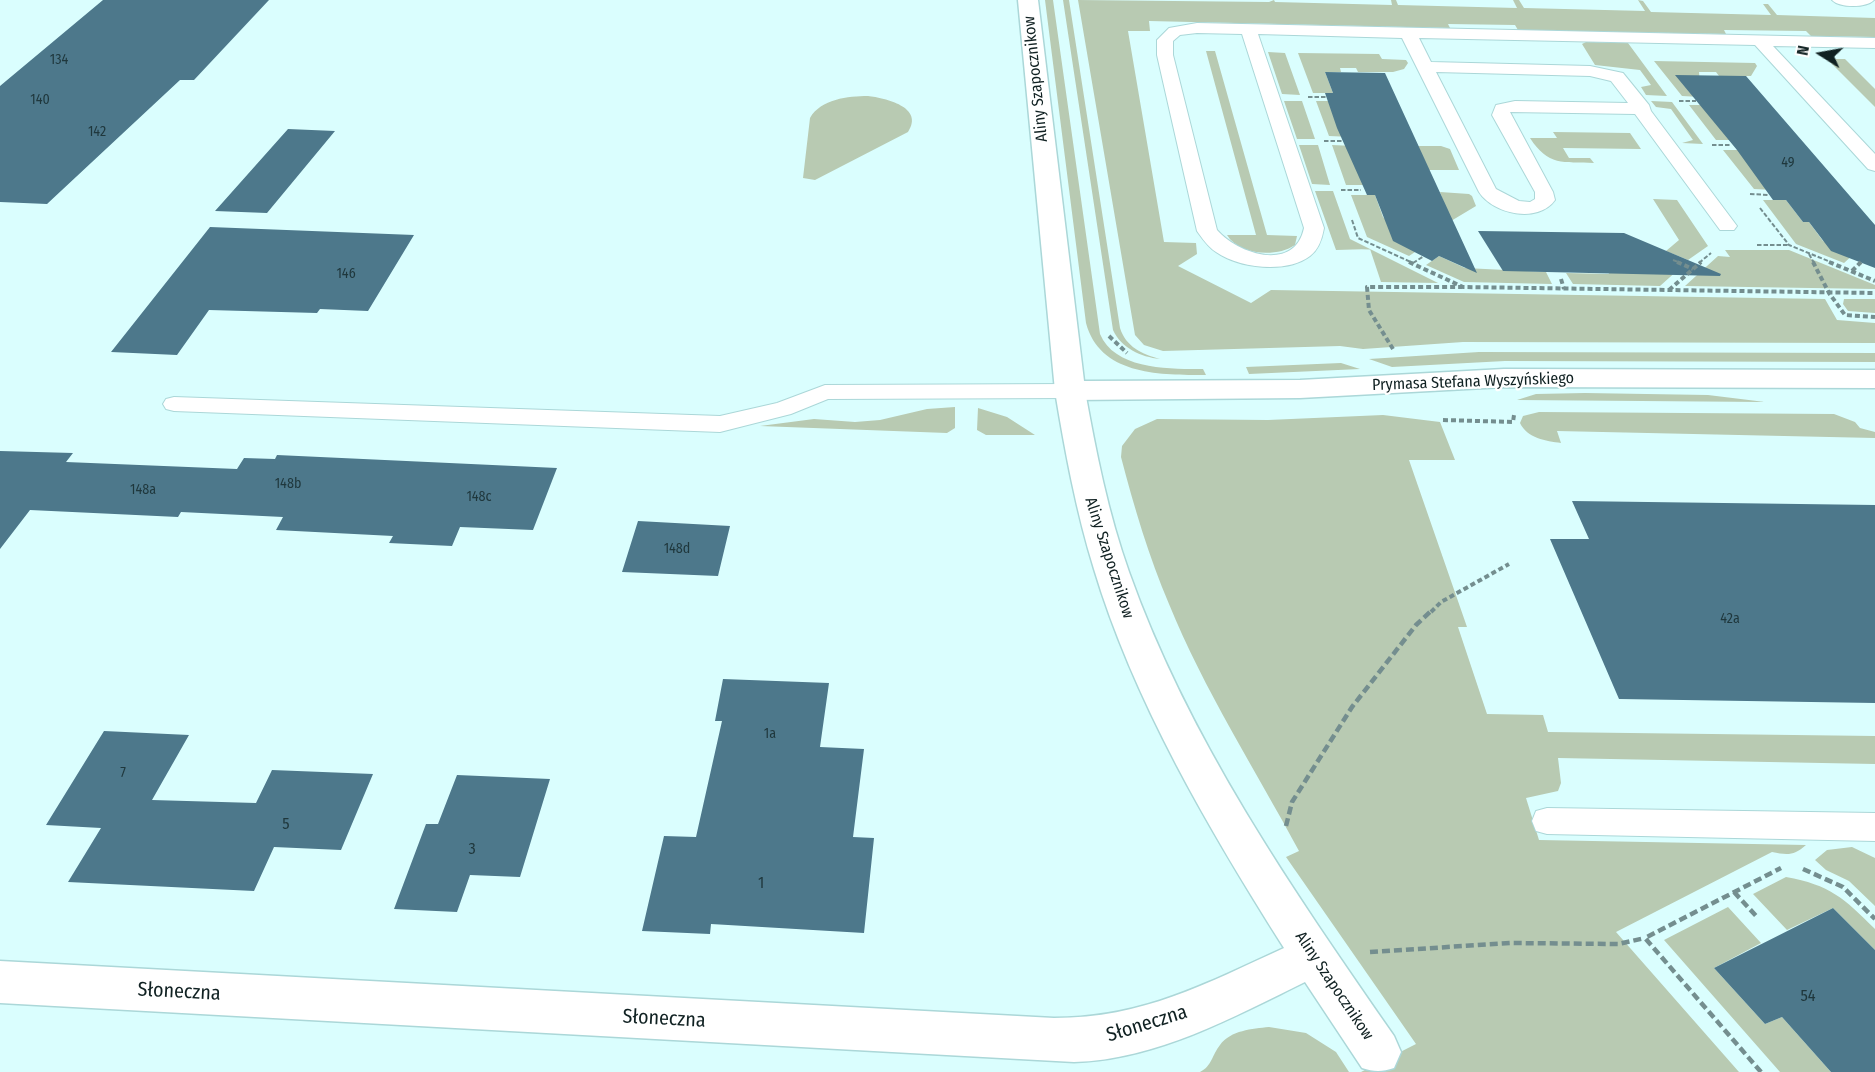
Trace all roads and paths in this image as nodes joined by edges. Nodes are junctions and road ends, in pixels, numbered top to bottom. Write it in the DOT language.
graph roads {
  1 [pos="1028,0"];
  2 [pos="1840,0"];
  3 [pos="1866,0"];
  4 [pos="1248,29"];
  5 [pos="1408,33"];
  6 [pos="1760,41"];
  7 [pos="1875,43"];
  8 [pos="1426,67"];
  9 [pos="1304,87"];
  10 [pos="1307,97"];
  11 [pos="1327,97"];
  12 [pos="1696,101"];
  13 [pos="1311,108"];
  14 [pos="1642,110"];
  15 [pos="1685,110"];
  16 [pos="1343,141"];
  17 [pos="1731,145"];
  18 [pos="1327,151"];
  19 [pos="1718,153"];
  20 [pos="1875,165"];
  21 [pos="1337,180"];
  22 [pos="1743,186"];
  23 [pos="1341,190"];
  24 [pos="1361,190"];
  25 [pos="1750,194"];
  26 [pos="1769,195"];
  27 [pos="1344,199"];
  28 [pos="1351,218"];
  29 [pos="1727,226"];
  30 [pos="1712,253"];
  31 [pos="1808,253"];
  32 [pos="1424,256"];
  33 [pos="1673,260"];
  34 [pos="1861,262"];
  35 [pos="1413,263"];
  36 [pos="1694,268"];
  37 [pos="1852,271"];
  38 [pos="1561,279"];
  39 [pos="1875,281"];
  40 [pos="1463,287"];
  41 [pos="1564,289"];
  42 [pos="1669,290"];
  43 [pos="1829,292"];
  44 [pos="1875,293"];
  45 [pos="1875,317"];
  46 [pos="1106,329"];
  47 [pos="1395,352"];
  48 [pos="1129,355"];
  49 [pos="1875,379"];
  50 [pos="1070,391"];
  51 [pos="174,404"];
  52 [pos="1509,564"];
  53 [pos="1547,821"];
  54 [pos="1875,827"];
  55 [pos="1285,830"];
  56 [pos="1784,866"];
  57 [pos="1794,868"];
  58 [pos="1734,892"];
  59 [pos="1758,918"];
  60 [pos="1875,919"];
  61 [pos="1645,938"];
  62 [pos="1313,956"];
  63 [pos="0,982"];
  64 [pos="1378,1052"];
  65 [pos="1761,1072"];
  1 -- 50 [label="street, Aliny Szapocznikow"];
  2 -- 3 [label="lane"];
  4 -- 4 [label="lane"];
  4 -- 5 [label="lane"];
  5 -- 6 [label="lane"];
  5 -- 8 [label="lane"];
  6 -- 7 [label="lane"];
  6 -- 20 [label="lane"];
  8 -- 14 [label="lane"];
  8 -- 14 [label="lane"];
  9 -- 10 [label="path"];
  10 -- 11 [label="path"];
  10 -- 13 [label="path"];
  12 -- 15 [label="path"];
  14 -- 29 [label="lane"];
  16 -- 18 [label="path"];
  17 -- 19 [label="path"];
  21 -- 23 [label="path"];
  22 -- 25 [label="path"];
  23 -- 24 [label="path"];
  23 -- 27 [label="path"];
  25 -- 26 [label="path"];
  25 -- 31 [label="path"];
  28 -- 35 [label="path"];
  30 -- 36 [label="path"];
  31 -- 37 [label="path"];
  31 -- 43 [label="path"];
  32 -- 35 [label="path"];
  33 -- 36 [label="path"];
  34 -- 37 [label="path"];
  35 -- 40 [label="path"];
  36 -- 42 [label="path"];
  37 -- 39 [label="path"];
  38 -- 41 [label="path"];
  40 -- 41 [label="path"];
  40 -- 47 [label="path"];
  41 -- 42 [label="path"];
  42 -- 43 [label="path"];
  43 -- 44 [label="path"];
  43 -- 45 [label="path"];
  46 -- 48 [label="path"];
  49 -- 50 [label="street, Prymasa Stefana Wyszyńskiego"];
  50 -- 51 [label="lane"];
  50 -- 62 [label="street, Aliny Szapocznikow"];
  52 -- 55 [label="path"];
  53 -- 54 [label="lane"];
  56 -- 58 [label="path"];
  57 -- 60 [label="path"];
  58 -- 59 [label="path"];
  58 -- 61 [label="path"];
  61 -- 62 [label="path"];
  61 -- 65 [label="path"];
  62 -- 63 [label="street, Słoneczna"];
  62 -- 64 [label="street, Aliny Szapocznikow"];
}
